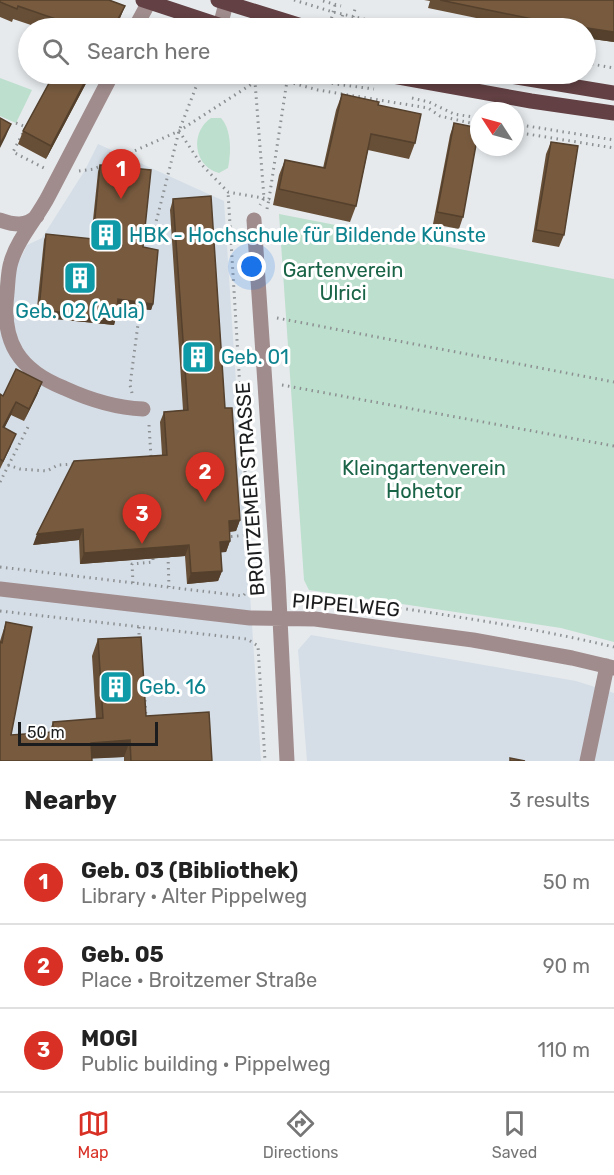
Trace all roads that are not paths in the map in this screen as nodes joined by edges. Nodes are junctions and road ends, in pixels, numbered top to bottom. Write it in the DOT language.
graph roads {
  1 [pos="146,1"];
  2 [pos="224,1"];
  3 [pos="139,18"];
  4 [pos="197,18"];
  5 [pos="224,18"];
  6 [pos="277,18"];
  7 [pos="107,84"];
  8 [pos="437,84"];
  9 [pos="559,84"];
  10 [pos="614,93"];
  11 [pos="614,113"];
  12 [pos="39,214"];
  13 [pos="0,220"];
  14 [pos="254,220"];
  15 [pos="143,409"];
  16 [pos="0,589"];
  17 [pos="279,620"];
  18 [pos="611,667"];
  19 [pos="287,761"];
  20 [pos="587,761"];
  1 -- 3 [label="street"];
  1 -- 4 [label="main road"];
  2 -- 5 [label="street"];
  2 -- 6 [label="main road"];
  7 -- 12 [label="street"];
  8 -- 11 [label="main road"];
  9 -- 10 [label="main road"];
  12 -- 13 [label="street"];
  12 -- 15 [label="street"];
  14 -- 17 [label="street, BROITZEMER STRASSE"];
  16 -- 17 [label="street, PIPPELWEG"];
  17 -- 18 [label="street, PIPPELWEG"];
  17 -- 19 [label="street, BROITZEMER STRASSE"];
  18 -- 20 [label="street"];
}
